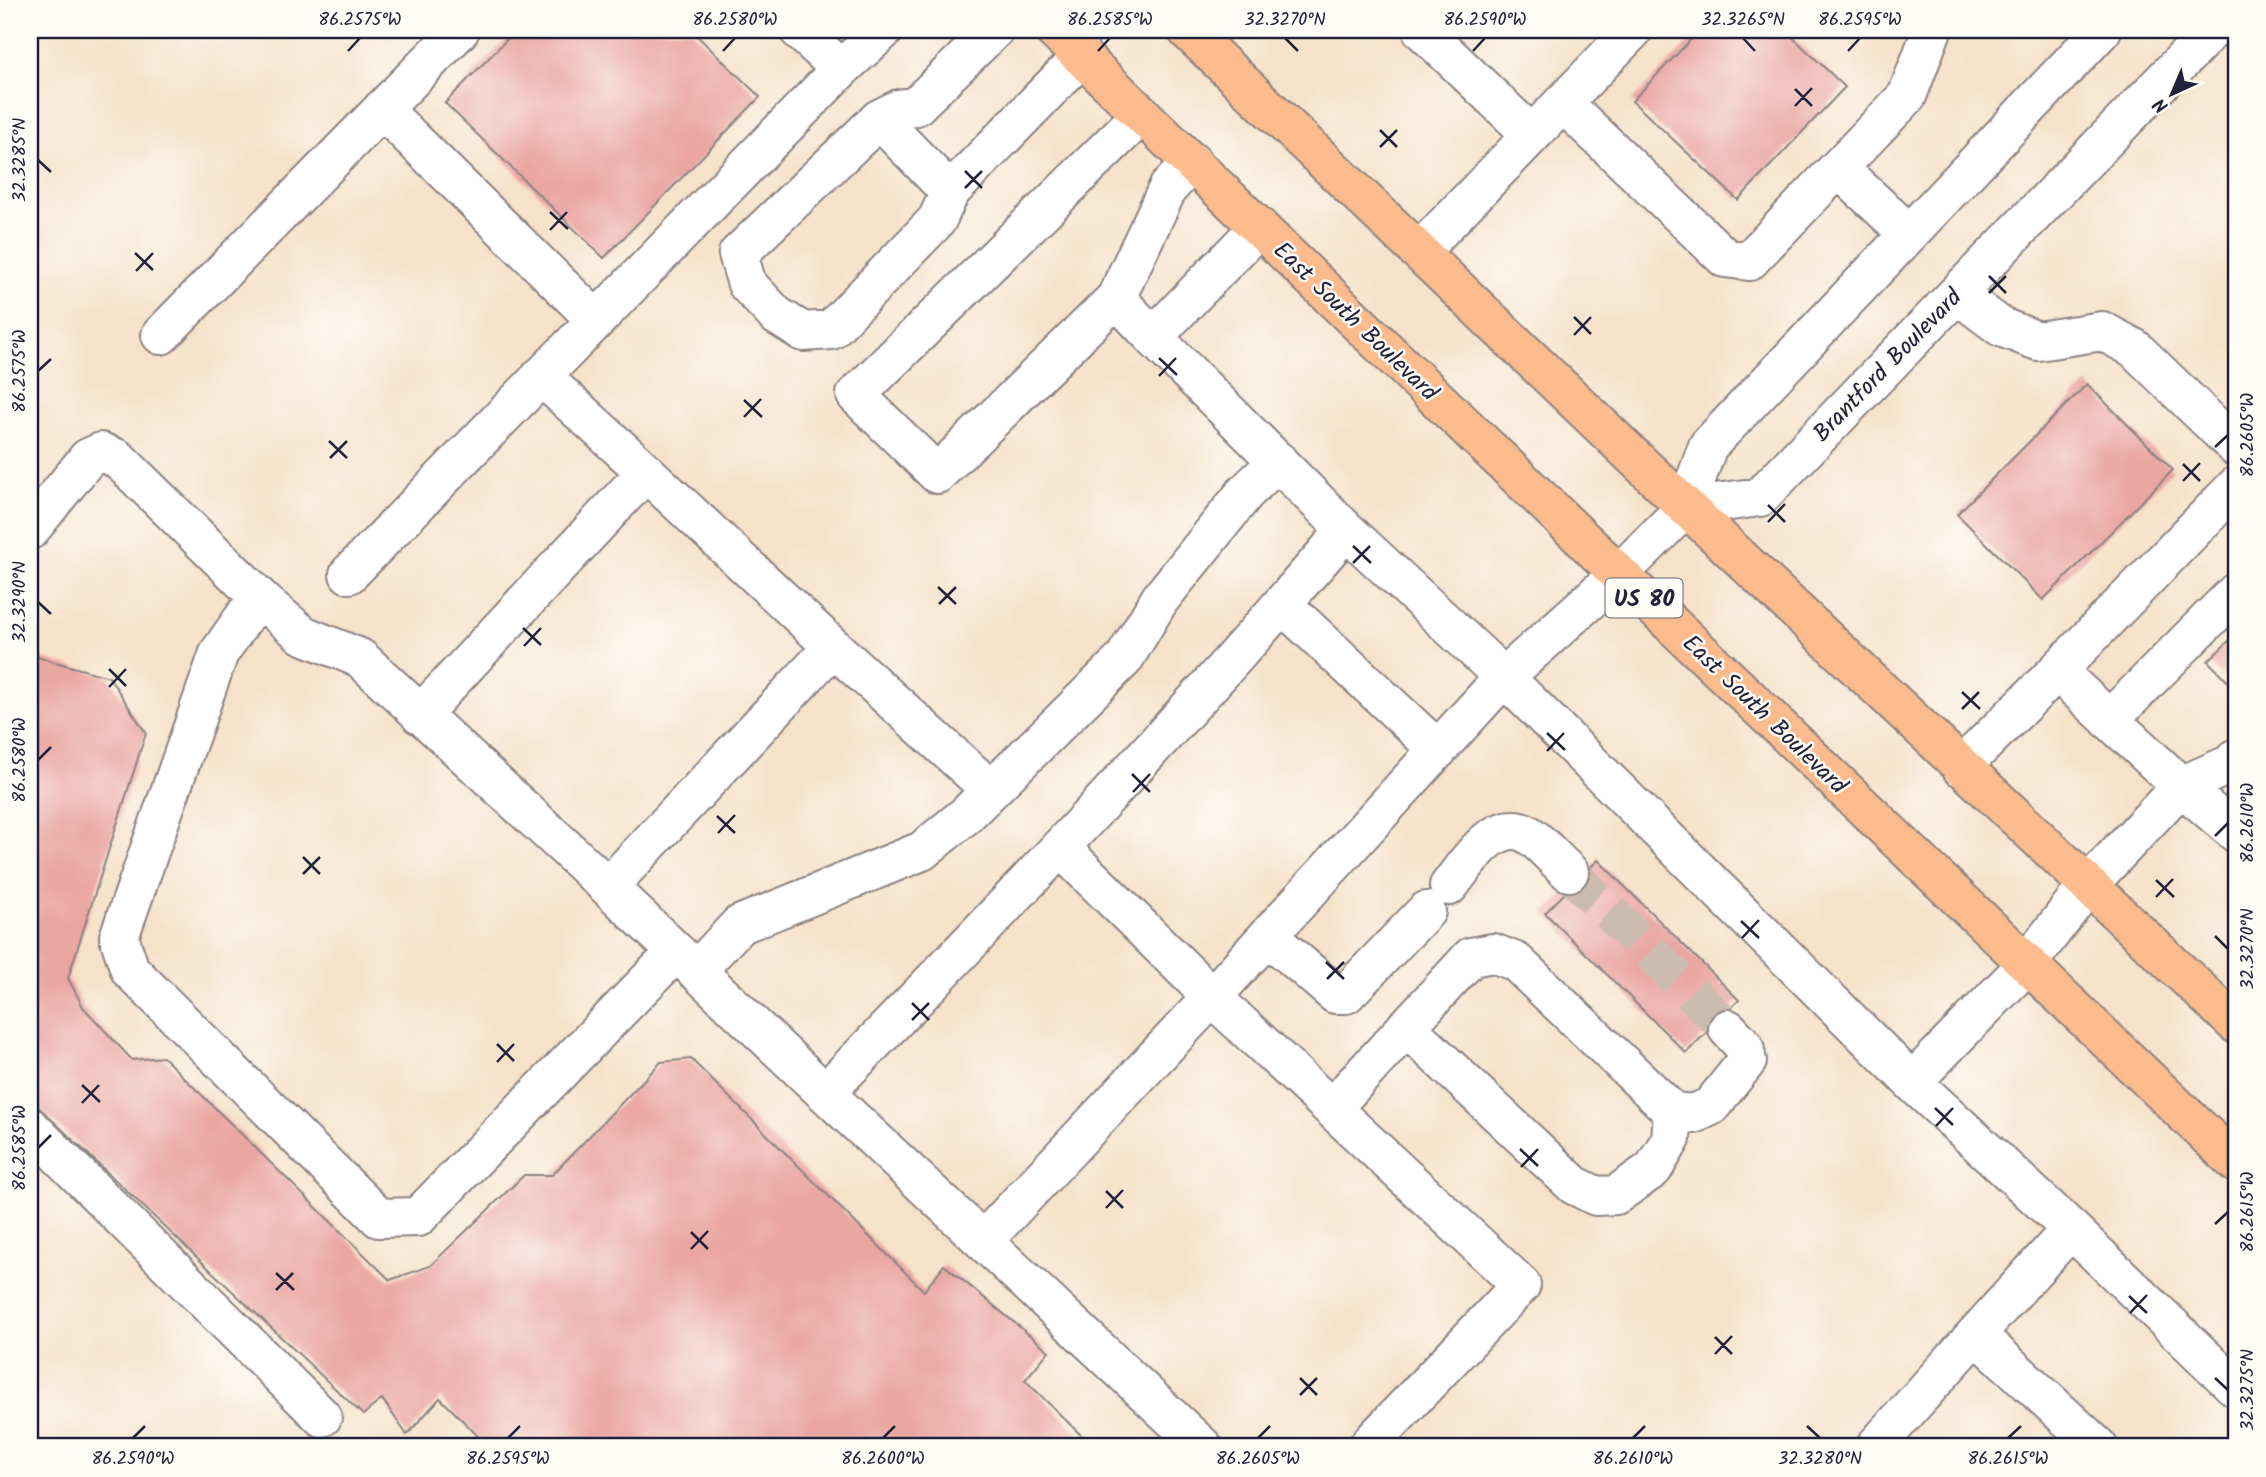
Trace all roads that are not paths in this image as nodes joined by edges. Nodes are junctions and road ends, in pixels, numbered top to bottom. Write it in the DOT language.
graph roads {
  1 [pos="460,30"];
  2 [pos="799,30"];
  3 [pos="884,30"];
  4 [pos="994,30"];
  5 [pos="1054,30"];
  6 [pos="1187,30"];
  7 [pos="1422,30"];
  8 [pos="1633,30"];
  9 [pos="1931,30"];
  10 [pos="2102,30"];
  11 [pos="2212,30"];
  12 [pos="1082,56"];
  13 [pos="841,69"];
  14 [pos="1563,103"];
  15 [pos="382,109"];
  16 [pos="1142,114"];
  17 [pos="879,119"];
  18 [pos="1532,135"];
  19 [pos="1192,162"];
  20 [pos="1838,168"];
  21 [pos="950,192"];
  22 [pos="1259,227"];
  23 [pos="1909,234"];
  24 [pos="1420,251"];
  25 [pos="1957,294"];
  26 [pos="1116,298"];
  27 [pos="596,320"];
  28 [pos="161,335"];
  29 [pos="1153,337"];
  30 [pos="541,376"];
  31 [pos="2236,447"];
  32 [pos="1278,461"];
  33 [pos="646,472"];
  34 [pos="2236,486"];
  35 [pos="1686,507"];
  36 [pos="30,530"];
  37 [pos="1346,530"];
  38 [pos="349,574"];
  39 [pos="1619,574"];
  40 [pos="2236,592"];
  41 [pos="264,602"];
  42 [pos="1282,604"];
  43 [pos="833,647"];
  44 [pos="2057,671"];
  45 [pos="1504,677"];
  46 [pos="420,715"];
  47 [pos="2109,720"];
  48 [pos="1438,750"];
  49 [pos="2236,758"];
  50 [pos="1961,767"];
  51 [pos="2181,786"];
  52 [pos="991,790"];
  53 [pos="2236,833"];
  54 [pos="1061,848"];
  55 [pos="1569,872"];
  56 [pos="2087,886"];
  57 [pos="608,887"];
  58 [pos="1268,936"];
  59 [pos="686,961"];
  60 [pos="2027,964"];
  61 [pos="1212,997"];
  62 [pos="2236,1024"];
  63 [pos="1406,1027"];
  64 [pos="1728,1029"];
  65 [pos="1912,1082"];
  66 [pos="825,1093"];
  67 [pos="1332,1108"];
  68 [pos="1673,1112"];
  69 [pos="30,1127"];
  70 [pos="2236,1163"];
  71 [pos="2071,1228"];
  72 [pos="983,1241"];
  73 [pos="1976,1334"];
  74 [pos="2236,1388"];
  75 [pos="322,1417"];
  76 [pos="2092,1445"];
  77 [pos="1203,1447"];
  78 [pos="1367,1447"];
  79 [pos="1875,1447"];
  1 -- 15 [label="street"];
  2 -- 13 [label="street"];
  3 -- 13 [label="street"];
  4 -- 17 [label="street"];
  5 -- 12 [label="highway, East South Boulevard / US 80"];
  6 -- 24 [label="highway"];
  7 -- 18 [label="street"];
  8 -- 14 [label="street"];
  9 -- 20 [label="street"];
  10 -- 23 [label="street"];
  11 -- 25 [label="street, Brantford Boulevard"];
  12 -- 16 [label="highway, East South Boulevard / US 80"];
  12 -- 21 [label="street"];
  13 -- 27 [label="street"];
  14 -- 18 [label="street"];
  14 -- 20 [label="street"];
  15 -- 27 [label="street"];
  15 -- 28 [label="street"];
  16 -- 19 [label="highway, East South Boulevard / US 80"];
  16 -- 26 [label="street"];
  17 -- 21 [label="street"];
  17 -- 21 [label="street"];
  18 -- 24 [label="street"];
  19 -- 22 [label="highway, East South Boulevard / US 80"];
  19 -- 26 [label="street"];
  20 -- 23 [label="street"];
  22 -- 29 [label="street"];
  22 -- 39 [label="highway, East South Boulevard / US 80"];
  23 -- 35 [label="street"];
  24 -- 35 [label="highway"];
  25 -- 31 [label="street"];
  25 -- 35 [label="street, Brantford Boulevard"];
  26 -- 29 [label="street"];
  27 -- 30 [label="street"];
  29 -- 32 [label="street"];
  30 -- 33 [label="street"];
  30 -- 38 [label="street"];
  32 -- 37 [label="street"];
  32 -- 52 [label="street"];
  33 -- 43 [label="street"];
  33 -- 46 [label="street"];
  34 -- 44 [label="street"];
  35 -- 39 [label="street"];
  35 -- 50 [label="highway"];
  36 -- 41 [label="street"];
  37 -- 42 [label="street"];
  37 -- 45 [label="street"];
  39 -- 45 [label="street"];
  39 -- 60 [label="highway, East South Boulevard / US 80"];
  40 -- 47 [label="street"];
  41 -- 46 [label="street"];
  41 -- 59 [label="street"];
  42 -- 48 [label="street"];
  42 -- 54 [label="street"];
  43 -- 52 [label="street"];
  43 -- 57 [label="street"];
  44 -- 47 [label="street"];
  44 -- 50 [label="street"];
  45 -- 48 [label="street"];
  45 -- 65 [label="street"];
  46 -- 57 [label="street"];
  47 -- 51 [label="street"];
  48 -- 58 [label="street"];
  49 -- 51 [label="street"];
  50 -- 56 [label="highway"];
  51 -- 53 [label="street"];
  51 -- 56 [label="street"];
  52 -- 59 [label="street"];
  54 -- 61 [label="street"];
  54 -- 66 [label="street"];
  55 -- 58 [label="street"];
  56 -- 60 [label="street"];
  56 -- 62 [label="highway"];
  57 -- 59 [label="street"];
  58 -- 61 [label="street"];
  59 -- 66 [label="street"];
  60 -- 65 [label="street"];
  60 -- 70 [label="highway, East South Boulevard / US 80"];
  61 -- 67 [label="street"];
  61 -- 72 [label="street"];
  63 -- 67 [label="street"];
  63 -- 68 [label="street"];
  63 -- 68 [label="street"];
  64 -- 68 [label="street"];
  65 -- 71 [label="street"];
  66 -- 72 [label="street"];
  67 -- 78 [label="street"];
  69 -- 75 [label="street"];
  71 -- 73 [label="street"];
  71 -- 74 [label="street"];
  72 -- 77 [label="street"];
  73 -- 76 [label="street"];
  73 -- 79 [label="street"];
}
